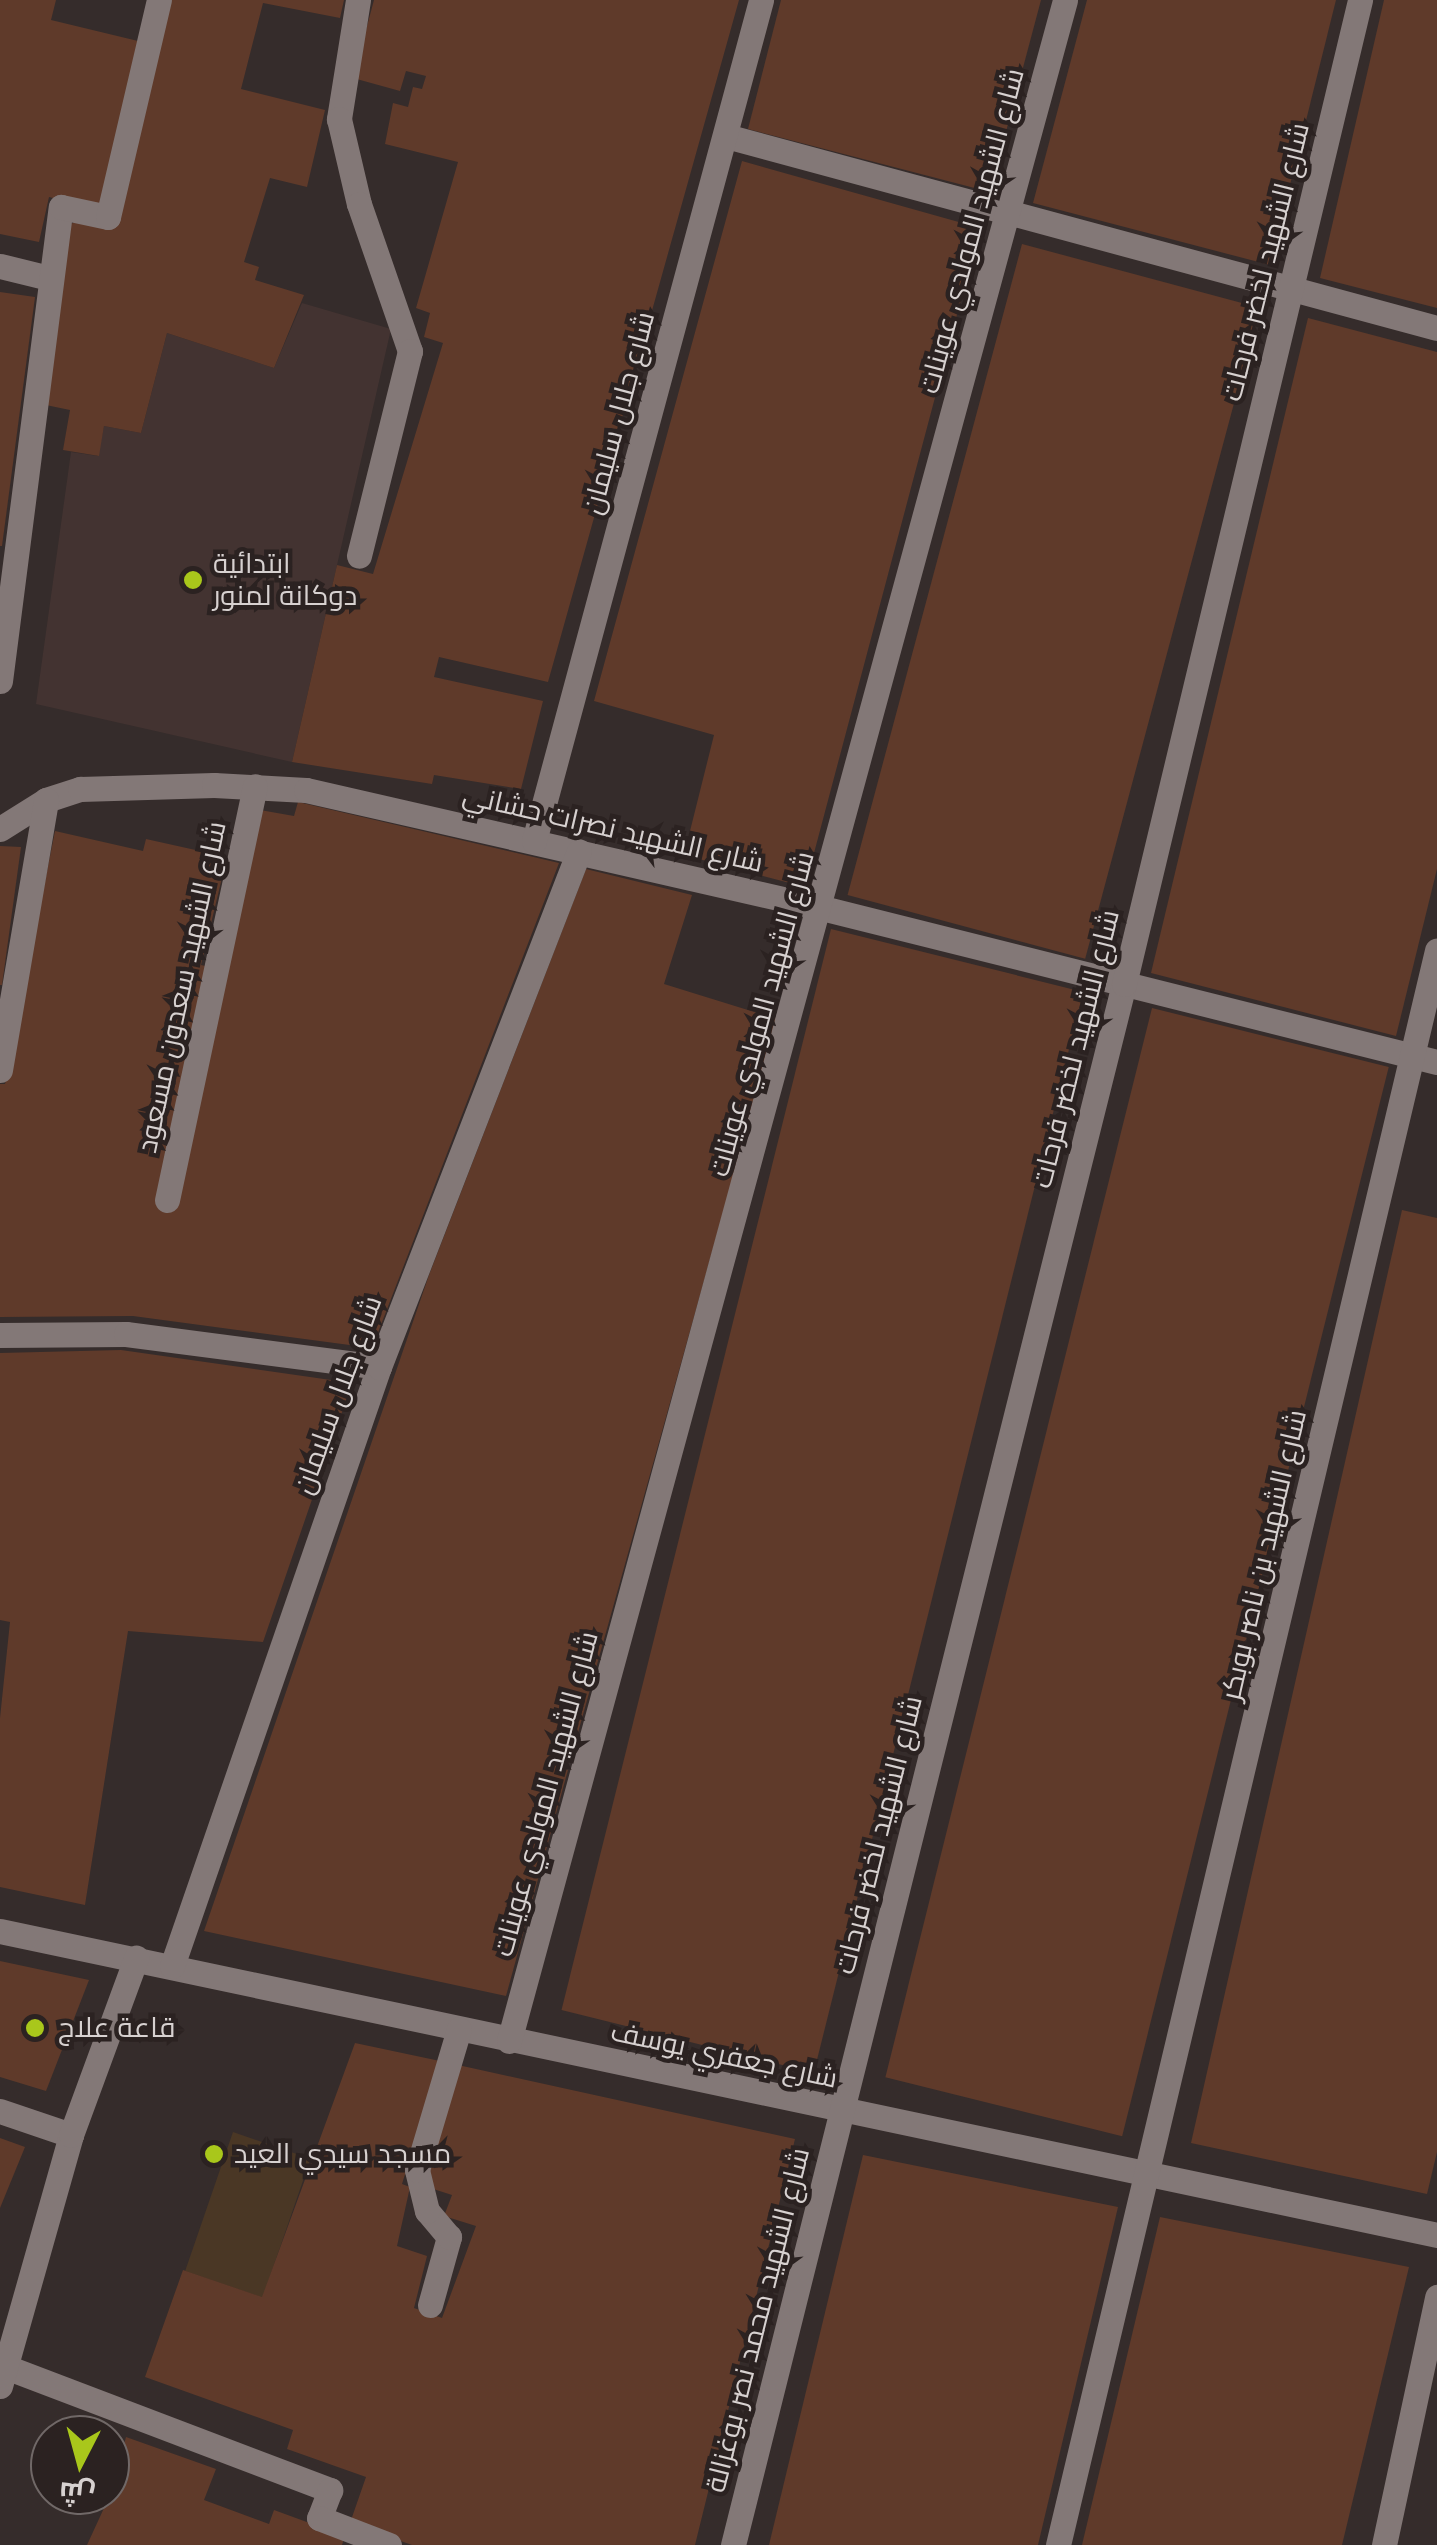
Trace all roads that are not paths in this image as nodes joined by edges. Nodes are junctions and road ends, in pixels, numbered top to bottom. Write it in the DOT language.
graph roads {
  1 [pos="159,0"];
  2 [pos="358,0"];
  3 [pos="761,0"];
  4 [pos="1065,0"];
  5 [pos="1360,0"];
  6 [pos="726,136"];
  7 [pos="1008,216"];
  8 [pos="0,266"];
  9 [pos="48,278"];
  10 [pos="1290,290"];
  11 [pos="1437,328"];
  12 [pos="359,556"];
  13 [pos="0,681"];
  14 [pos="255,786"];
  15 [pos="52,796"];
  16 [pos="0,828"];
  17 [pos="534,841"];
  18 [pos="579,851"];
  19 [pos="822,908"];
  20 [pos="1437,950"];
  21 [pos="1124,984"];
  22 [pos="1411,1056"];
  23 [pos="1437,1062"];
  24 [pos="0,1070"];
  25 [pos="167,1200"];
  26 [pos="0,1336"];
  27 [pos="379,1367"];
  28 [pos="0,1931"];
  29 [pos="136,1958"];
  30 [pos="172,1966"];
  31 [pos="458,2029"];
  32 [pos="509,2041"];
  33 [pos="840,2110"];
  34 [pos="0,2111"];
  35 [pos="71,2135"];
  36 [pos="1148,2174"];
  37 [pos="1437,2235"];
  38 [pos="1437,2297"];
  39 [pos="430,2305"];
  40 [pos="3,2376"];
  41 [pos="389,2545"];
  42 [pos="734,2545"];
  43 [pos="1058,2545"];
  44 [pos="1384,2545"];
  1 -- 9 [label="street"];
  2 -- 12 [label="street"];
  3 -- 6 [label="street, شارع جلال سليمان"];
  4 -- 7 [label="street, شارع الشهيد المولدي عوينات"];
  5 -- 10 [label="street, شارع الشهيد لخضر فرحات"];
  6 -- 7 [label="street"];
  6 -- 17 [label="street, شارع جلال سليمان"];
  7 -- 10 [label="street"];
  7 -- 19 [label="street, شارع الشهيد المولدي عوينات"];
  8 -- 9 [label="street"];
  9 -- 13 [label="street"];
  10 -- 11 [label="street"];
  10 -- 21 [label="street, شارع الشهيد لخضر فرحات"];
  14 -- 15 [label="street, شارع الشهيد نصرات حشاني"];
  14 -- 17 [label="street, شارع الشهيد نصرات حشاني"];
  14 -- 25 [label="street, شارع الشهيد سعدون مسعود"];
  15 -- 16 [label="street"];
  15 -- 24 [label="street"];
  17 -- 18 [label="street, شارع الشهيد نصرات حشاني"];
  18 -- 19 [label="street, شارع الشهيد نصرات حشاني"];
  18 -- 27 [label="street, شارع جلال سليمان"];
  19 -- 21 [label="street, شارع الشهيد نصرات حشاني"];
  19 -- 32 [label="street, شارع الشهيد المولدي عوينات"];
  20 -- 22 [label="street, شارع الشهيد بن ناصر بوبكر"];
  21 -- 22 [label="street, شارع الشهيد نصرات حشاني"];
  21 -- 33 [label="street, شارع الشهيد لخضر فرحات"];
  22 -- 23 [label="street, شارع الشهيد نصرات حشاني"];
  22 -- 36 [label="street, شارع الشهيد بن ناصر بوبكر"];
  26 -- 27 [label="street"];
  27 -- 30 [label="street, شارع جلال سليمان"];
  28 -- 29 [label="street, شارع جعفري يوسف"];
  29 -- 30 [label="street, شارع جعفري يوسف"];
  29 -- 35 [label="street"];
  30 -- 31 [label="street, شارع جعفري يوسف"];
  31 -- 32 [label="street, شارع جعفري يوسف"];
  31 -- 39 [label="street"];
  32 -- 33 [label="street, شارع جعفري يوسف"];
  33 -- 36 [label="street, شارع جعفري يوسف"];
  33 -- 42 [label="street, شارع الشهيد محمد نصر بوغزالة"];
  34 -- 35 [label="street"];
  35 -- 40 [label="street"];
  36 -- 37 [label="street, شارع جعفري يوسف"];
  36 -- 43 [label="street, شارع الشهيد بن ناصر بوبكر"];
  38 -- 44 [label="street"];
  40 -- 41 [label="street"];
}
